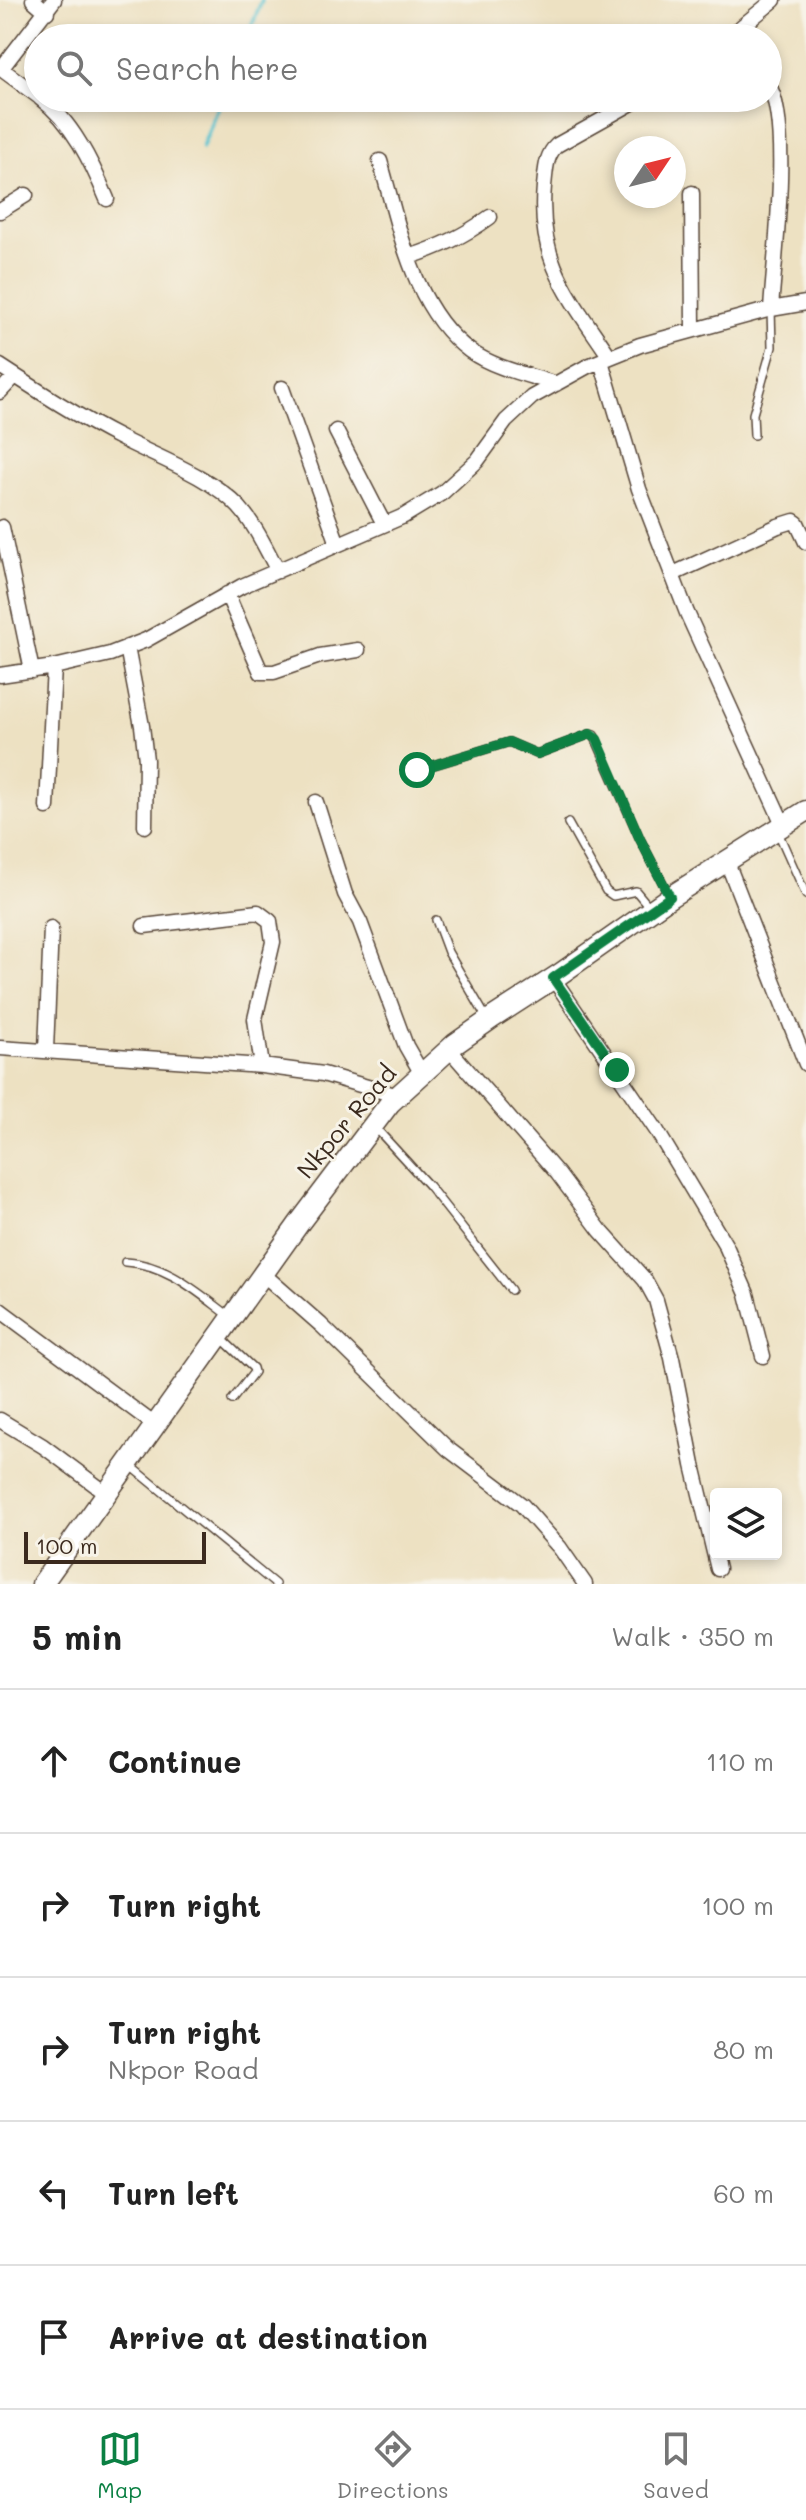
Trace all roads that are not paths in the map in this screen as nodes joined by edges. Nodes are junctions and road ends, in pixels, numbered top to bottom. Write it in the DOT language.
graph roads {
  1 [pos="33,0"];
  2 [pos="774,0"];
  3 [pos="51,6"];
  4 [pos="36,24"];
  5 [pos="745,24"];
  6 [pos="24,39"];
  7 [pos="1,68"];
  8 [pos="24,86"];
  9 [pos="54,112"];
  10 [pos="616,112"];
  11 [pos="777,112"];
  12 [pos="380,161"];
  13 [pos="692,193"];
  14 [pos="26,195"];
  15 [pos="107,199"];
  16 [pos="0,211"];
  17 [pos="490,217"];
  18 [pos="409,257"];
  19 [pos="806,303"];
  20 [pos="771,309"];
  21 [pos="693,329"];
  22 [pos="606,359"];
  23 [pos="0,366"];
  24 [pos="15,376"];
  25 [pos="556,384"];
  26 [pos="282,388"];
  27 [pos="0,392"];
  28 [pos="336,431"];
  29 [pos="754,435"];
  30 [pos="384,524"];
  31 [pos="2,527"];
  32 [pos="806,542"];
  33 [pos="338,544"];
  34 [pos="278,571"];
  35 [pos="673,574"];
  36 [pos="227,594"];
  37 [pos="127,647"];
  38 [pos="358,650"];
  39 [pos="54,667"];
  40 [pos="32,671"];
  41 [pos="0,675"];
  42 [pos="417,770"];
  43 [pos="316,802"];
  44 [pos="47,807"];
  45 [pos="806,811"];
  46 [pos="568,823"];
  47 [pos="145,826"];
  48 [pos="779,826"];
  49 [pos="727,862"];
  50 [pos="806,895"];
  51 [pos="670,897"];
  52 [pos="651,910"];
  53 [pos="436,920"];
  54 [pos="144,926"];
  55 [pos="51,928"];
  56 [pos="553,978"];
  57 [pos="488,1020"];
  58 [pos="0,1048"];
  59 [pos="449,1049"];
  60 [pos="46,1050"];
  61 [pos="806,1064"];
  62 [pos="262,1066"];
  63 [pos="422,1074"];
  64 [pos="398,1096"];
  65 [pos="373,1125"];
  66 [pos="125,1262"];
  67 [pos="263,1274"];
  68 [pos="511,1290"];
  69 [pos="0,1310"];
  70 [pos="232,1318"];
  71 [pos="219,1336"];
  72 [pos="763,1356"];
  73 [pos="232,1400"];
  74 [pos="0,1420"];
  75 [pos="155,1425"];
  76 [pos="128,1463"];
  77 [pos="106,1493"];
  78 [pos="718,1569"];
  79 [pos="42,1584"];
  80 [pos="275,1584"];
  81 [pos="585,1584"];
  1 -- 3 [label="street"];
  2 -- 5 [label="street"];
  3 -- 4 [label="street"];
  6 -- 7 [label="street"];
  7 -- 8 [label="street"];
  9 -- 15 [label="street"];
  10 -- 22 [label="street"];
  11 -- 20 [label="street"];
  12 -- 18 [label="street"];
  13 -- 21 [label="street"];
  14 -- 16 [label="street"];
  17 -- 18 [label="street"];
  18 -- 25 [label="street"];
  19 -- 20 [label="street"];
  20 -- 21 [label="street"];
  20 -- 29 [label="lane"];
  21 -- 22 [label="street"];
  22 -- 25 [label="street"];
  22 -- 35 [label="street"];
  23 -- 24 [label="street"];
  24 -- 27 [label="street"];
  24 -- 34 [label="street"];
  25 -- 30 [label="street"];
  26 -- 33 [label="street"];
  28 -- 30 [label="street"];
  30 -- 33 [label="street"];
  31 -- 40 [label="street"];
  32 -- 35 [label="street"];
  33 -- 34 [label="street"];
  34 -- 36 [label="street"];
  35 -- 48 [label="street"];
  36 -- 37 [label="street"];
  36 -- 38 [label="street"];
  37 -- 39 [label="street"];
  37 -- 47 [label="street"];
  39 -- 40 [label="street"];
  39 -- 44 [label="street"];
  40 -- 41 [label="street"];
  42 -- 51 [label="lane"];
  43 -- 63 [label="street"];
  45 -- 48 [label="street, Nkpor Road"];
  46 -- 52 [label="lane"];
  48 -- 49 [label="street, Nkpor Road"];
  48 -- 50 [label="lane"];
  49 -- 51 [label="street, Nkpor Road"];
  49 -- 61 [label="street"];
  51 -- 52 [label="street, Nkpor Road"];
  52 -- 56 [label="street, Nkpor Road"];
  53 -- 57 [label="lane"];
  54 -- 62 [label="street"];
  55 -- 60 [label="street"];
  56 -- 57 [label="street, Nkpor Road"];
  56 -- 72 [label="street"];
  57 -- 59 [label="street, Nkpor Road"];
  58 -- 60 [label="street"];
  59 -- 63 [label="street, Nkpor Road"];
  59 -- 78 [label="street"];
  60 -- 62 [label="street"];
  62 -- 64 [label="street"];
  63 -- 64 [label="street, Nkpor Road"];
  64 -- 65 [label="street, Nkpor Road"];
  65 -- 67 [label="street, Nkpor Road"];
  65 -- 68 [label="lane"];
  66 -- 70 [label="lane"];
  67 -- 70 [label="street, Nkpor Road"];
  67 -- 81 [label="street"];
  69 -- 75 [label="street"];
  70 -- 71 [label="street, Nkpor Road"];
  71 -- 73 [label="lane"];
  71 -- 75 [label="street, Nkpor Road"];
  74 -- 77 [label="street"];
  75 -- 76 [label="street, Nkpor Road"];
  76 -- 77 [label="street, Nkpor Road"];
  76 -- 80 [label="lane"];
  77 -- 79 [label="street, Nkpor Road"];
}
